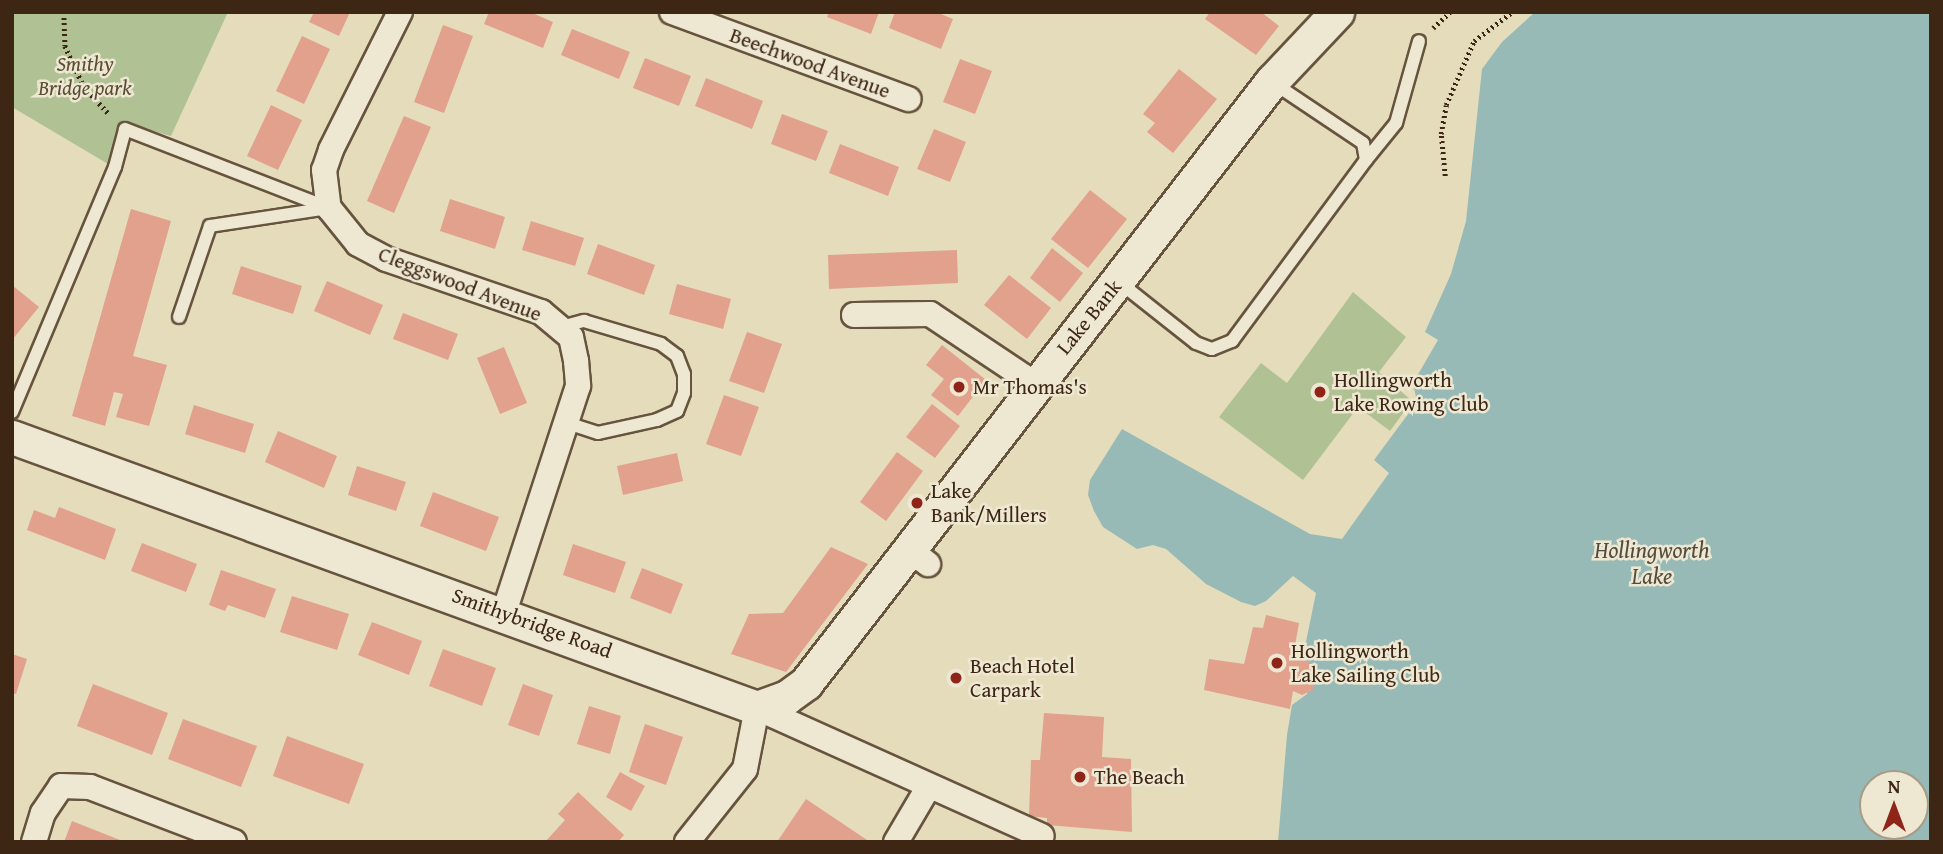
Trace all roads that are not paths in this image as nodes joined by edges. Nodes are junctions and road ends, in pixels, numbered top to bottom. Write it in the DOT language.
graph roads {
  1 [pos="400,12"];
  2 [pos="672,12"];
  3 [pos="1337,12"];
  4 [pos="1419,41"];
  5 [pos="1272,81"];
  6 [pos="909,99"];
  7 [pos="1366,160"];
  8 [pos="329,208"];
  9 [pos="1119,281"];
  10 [pos="854,315"];
  11 [pos="179,317"];
  12 [pos="561,327"];
  13 [pos="1035,384"];
  14 [pos="12,412"];
  15 [pos="568,423"];
  16 [pos="12,437"];
  17 [pos="504,612"];
  18 [pos="757,708"];
  19 [pos="929,786"];
  20 [pos="1042,836"];
  21 [pos="34,842"];
  22 [pos="234,842"];
  23 [pos="687,842"];
  24 [pos="896,842"];
  1 -- 8 [label="street"];
  2 -- 6 [label="street, Beechwood Avenue"];
  3 -- 5 [label="main road, Lake Bank"];
  4 -- 7 [label="lane"];
  5 -- 7 [label="lane"];
  5 -- 9 [label="main road, Lake Bank"];
  7 -- 9 [label="lane"];
  8 -- 11 [label="lane"];
  8 -- 12 [label="street, Cleggswood Avenue"];
  8 -- 14 [label="lane"];
  9 -- 13 [label="main road, Lake Bank"];
  10 -- 13 [label="street"];
  12 -- 15 [label="street, Cleggswood Avenue"];
  12 -- 15 [label="lane"];
  13 -- 18 [label="main road, Lake Bank"];
  15 -- 17 [label="street, Cleggswood Avenue"];
  16 -- 17 [label="main road, Smithybridge Road"];
  17 -- 18 [label="main road, Smithybridge Road"];
  18 -- 19 [label="street, Smithybridge Road"];
  18 -- 23 [label="street"];
  19 -- 20 [label="street, Smithybridge Road"];
  19 -- 24 [label="street"];
  21 -- 22 [label="street"];
}
